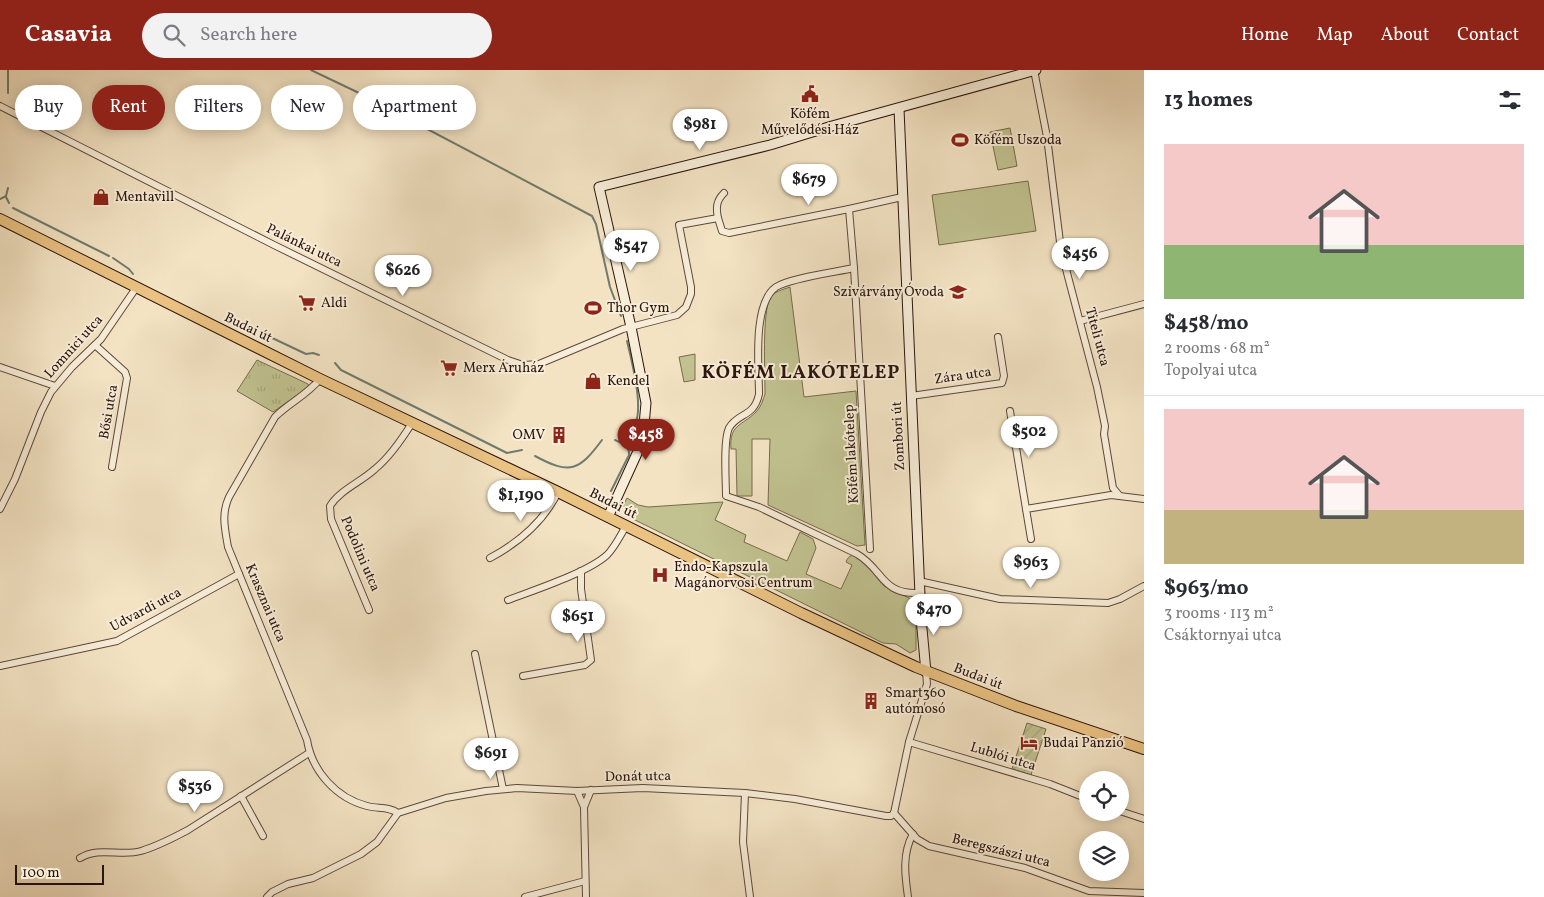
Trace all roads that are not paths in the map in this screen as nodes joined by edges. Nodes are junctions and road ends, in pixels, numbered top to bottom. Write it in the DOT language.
graph roads {
  1 [pos="1035,70"];
  2 [pos="0,106"];
  3 [pos="899,109"];
  4 [pos="724,193"];
  5 [pos="902,197"];
  6 [pos="849,209"];
  7 [pos="718,218"];
  8 [pos="0,219"];
  9 [pos="854,268"];
  10 [pos="136,288"];
  11 [pos="1144,304"];
  12 [pos="1080,322"];
  13 [pos="631,327"];
  14 [pos="998,337"];
  15 [pos="95,345"];
  16 [pos="0,367"];
  17 [pos="320,379"];
  18 [pos="55,386"];
  19 [pos="911,396"];
  20 [pos="1010,411"];
  21 [pos="412,423"];
  22 [pos="112,467"];
  23 [pos="558,492"];
  24 [pos="1119,495"];
  25 [pos="1144,499"];
  26 [pos="0,509"];
  27 [pos="1026,509"];
  28 [pos="608,517"];
  29 [pos="626,526"];
  30 [pos="1031,539"];
  31 [pos="870,549"];
  32 [pos="490,558"];
  33 [pos="581,571"];
  34 [pos="239,574"];
  35 [pos="919,581"];
  36 [pos="1144,586"];
  37 [pos="920,593"];
  38 [pos="508,600"];
  39 [pos="369,610"];
  40 [pos="475,654"];
  41 [pos="0,666"];
  42 [pos="926,672"];
  43 [pos="523,676"];
  44 [pos="909,742"];
  45 [pos="1144,749"];
  46 [pos="310,753"];
  47 [pos="503,789"];
  48 [pos="591,790"];
  49 [pos="576,791"];
  50 [pos="745,792"];
  51 [pos="1079,795"];
  52 [pos="241,796"];
  53 [pos="584,807"];
  54 [pos="398,813"];
  55 [pos="894,813"];
  56 [pos="1129,814"];
  57 [pos="1144,819"];
  58 [pos="913,834"];
  59 [pos="263,836"];
  60 [pos="80,858"];
  61 [pos="585,881"];
  62 [pos="1144,893"];
  63 [pos="267,897"];
  64 [pos="525,897"];
  65 [pos="586,897"];
  66 [pos="750,897"];
  67 [pos="908,897"];
  1 -- 3 [label="street"];
  1 -- 12 [label="street, Titeli utca"];
  2 -- 13 [label="street, Palánkai utca"];
  3 -- 5 [label="street, Zombori út"];
  3 -- 13 [label="street"];
  4 -- 7 [label="street"];
  5 -- 6 [label="street"];
  5 -- 19 [label="street, Zombori út"];
  6 -- 7 [label="street"];
  6 -- 9 [label="street, Köfém lakótelep"];
  7 -- 13 [label="street"];
  8 -- 10 [label="main road, Budai út"];
  9 -- 31 [label="street, Köfém lakótelep"];
  9 -- 37 [label="street"];
  10 -- 15 [label="street, Lomnici utca"];
  10 -- 17 [label="main road, Budai út"];
  11 -- 12 [label="street"];
  12 -- 24 [label="street, Titeli utca"];
  13 -- 28 [label="street"];
  14 -- 19 [label="street, Zára utca"];
  15 -- 18 [label="street, Lomnici utca"];
  15 -- 22 [label="street, Bősi utca"];
  16 -- 18 [label="street"];
  17 -- 21 [label="main road, Budai út"];
  17 -- 34 [label="street, Krasznai utca"];
  18 -- 26 [label="street, Lomnici utca"];
  19 -- 35 [label="street, Zombori út"];
  20 -- 27 [label="street"];
  21 -- 23 [label="main road, Budai út"];
  21 -- 39 [label="street, Podolini utca"];
  23 -- 28 [label="main road, Budai út"];
  23 -- 32 [label="street"];
  24 -- 25 [label="street"];
  24 -- 27 [label="street"];
  27 -- 30 [label="street"];
  28 -- 29 [label="main road, Budai út"];
  29 -- 33 [label="street"];
  29 -- 42 [label="main road, Budai út"];
  33 -- 38 [label="street"];
  33 -- 43 [label="street"];
  34 -- 41 [label="street, Udvardi utca"];
  34 -- 46 [label="street, Krasznai utca"];
  35 -- 36 [label="street"];
  35 -- 37 [label="street, Zombori út"];
  37 -- 42 [label="street, Zombori út"];
  40 -- 47 [label="street"];
  42 -- 44 [label="street"];
  42 -- 45 [label="main road, Budai út"];
  44 -- 51 [label="street, Lublói utca"];
  44 -- 55 [label="street"];
  46 -- 52 [label="street"];
  46 -- 54 [label="street, Krasznai utca"];
  47 -- 49 [label="street, Donát utca"];
  47 -- 54 [label="street, Donát utca"];
  48 -- 49 [label="street, Donát utca"];
  48 -- 50 [label="street, Donát utca"];
  48 -- 53 [label="street"];
  49 -- 53 [label="street"];
  50 -- 55 [label="street, Donát utca"];
  50 -- 66 [label="street"];
  52 -- 59 [label="street"];
  52 -- 60 [label="street"];
  53 -- 61 [label="street"];
  54 -- 63 [label="street"];
  55 -- 58 [label="street, Beregszászi utca"];
  56 -- 57 [label="street"];
  58 -- 62 [label="street, Beregszászi utca"];
  58 -- 67 [label="street"];
  61 -- 64 [label="street"];
  61 -- 65 [label="street"];
}
